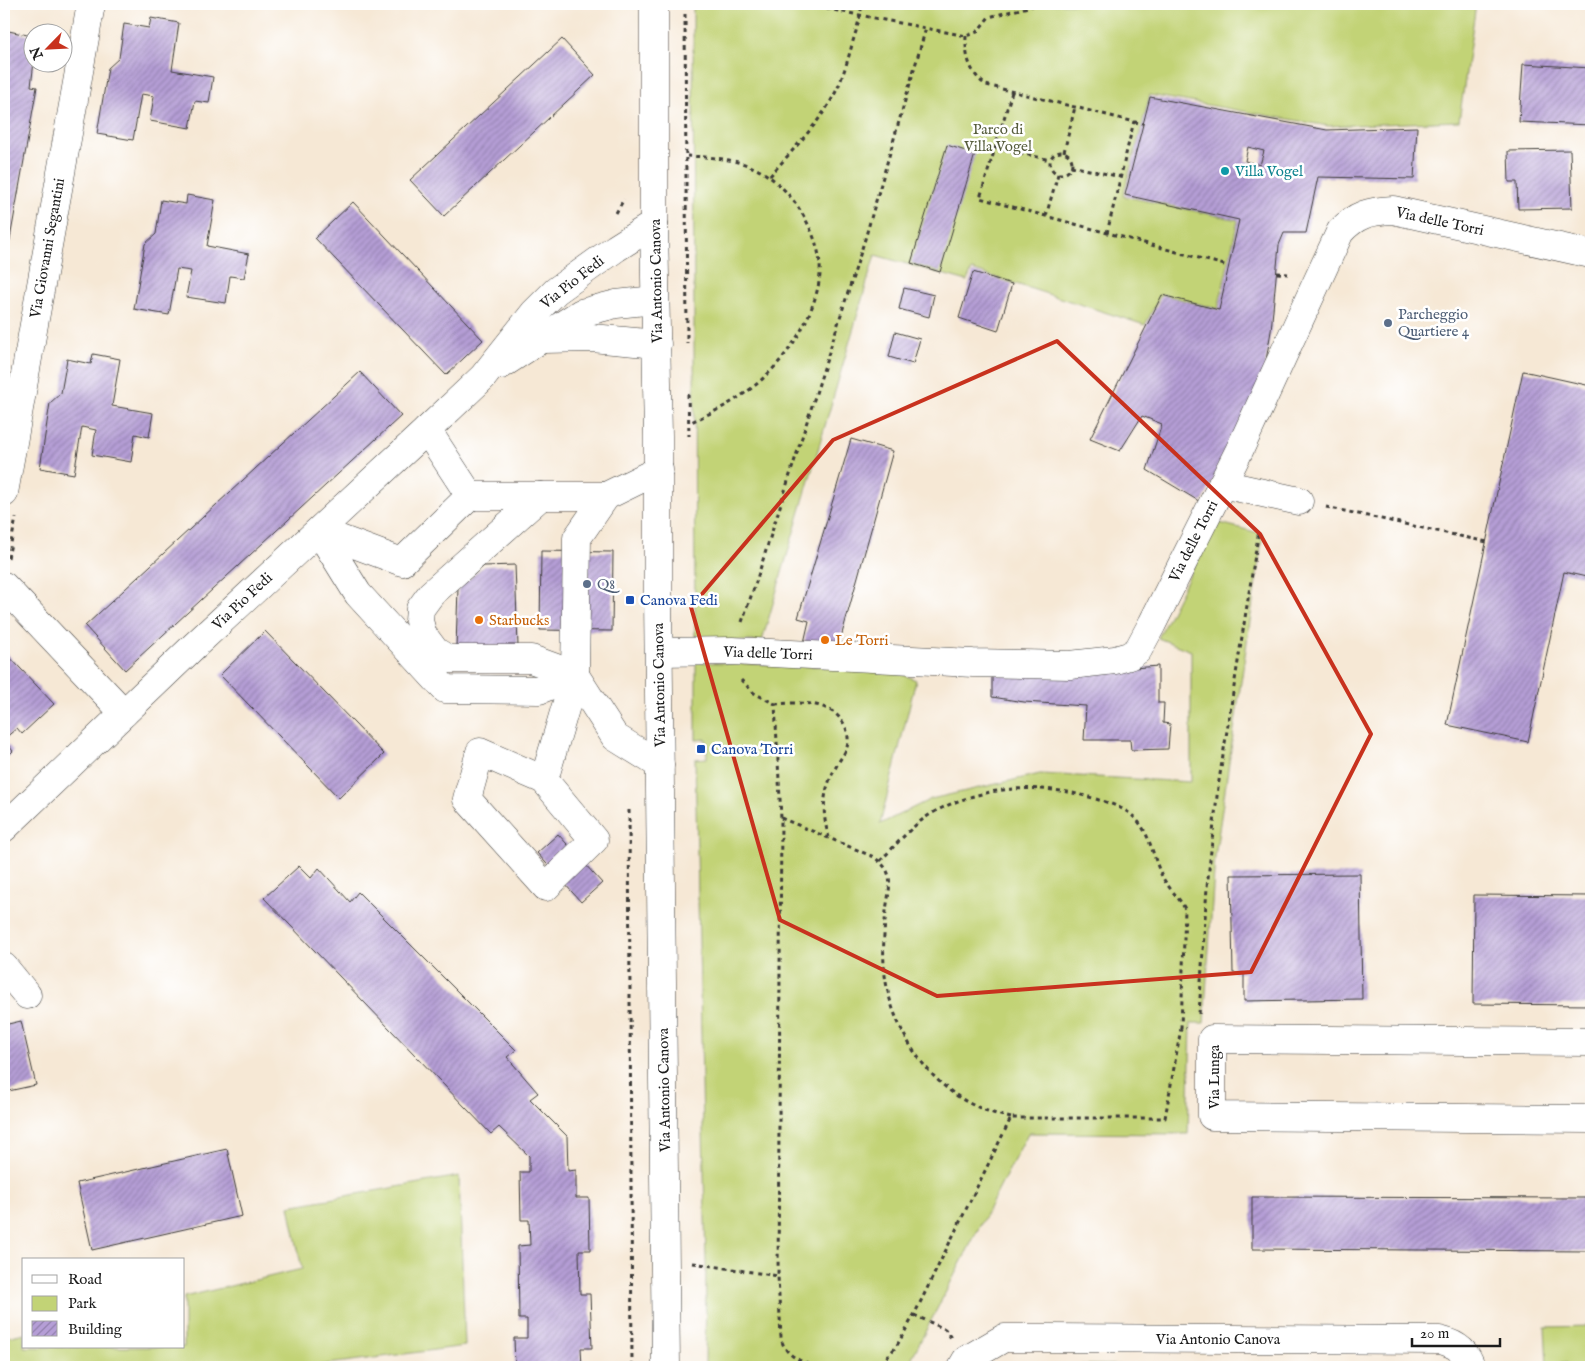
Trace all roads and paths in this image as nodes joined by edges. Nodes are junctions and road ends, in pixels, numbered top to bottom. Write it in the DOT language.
graph roads {
  1 [pos="91,4"];
  2 [pos="654,4"];
  3 [pos="803,4"];
  4 [pos="862,4"];
  5 [pos="1040,4"];
  6 [pos="861,14"];
  7 [pos="926,28"];
  8 [pos="966,36"];
  9 [pos="1012,92"];
  10 [pos="1075,107"];
  11 [pos="1134,121"];
  12 [pos="1143,124"];
  13 [pos="996,147"];
  14 [pos="1064,152"];
  15 [pos="654,156"];
  16 [pos="1050,160"];
  17 [pos="1072,166"];
  18 [pos="1058,174"];
  19 [pos="770,176"];
  20 [pos="1121,177"];
  21 [pos="1046,216"];
  22 [pos="654,224"];
  23 [pos="1107,233"];
  24 [pos="1591,254"];
  25 [pos="1228,266"];
  26 [pos="655,300"];
  27 [pos="544,338"];
  28 [pos="657,344"];
  29 [pos="483,377"];
  30 [pos="427,430"];
  31 [pos="658,436"];
  32 [pos="659,470"];
  33 [pos="1222,484"];
  34 [pos="470,496"];
  35 [pos="542,496"];
  36 [pos="606,496"];
  37 [pos="1299,501"];
  38 [pos="10,504"];
  39 [pos="1259,530"];
  40 [pos="319,531"];
  41 [pos="1487,542"];
  42 [pos="5,575"];
  43 [pos="732,651"];
  44 [pos="659,652"];
  45 [pos="576,675"];
  46 [pos="775,704"];
  47 [pos="124,713"];
  48 [pos="660,765"];
  49 [pos="544,780"];
  50 [pos="629,805"];
  51 [pos="781,818"];
  52 [pos="4,828"];
  53 [pos="829,838"];
  54 [pos="880,861"];
  55 [pos="4,967"];
  56 [pos="27,995"];
  57 [pos="1181,1028"];
  58 [pos="1205,1035"];
  59 [pos="1591,1042"];
  60 [pos="1011,1118"];
  61 [pos="1591,1119"];
  62 [pos="666,1259"];
  63 [pos="778,1276"];
  64 [pos="914,1315"];
  65 [pos="964,1364"];
  66 [pos="632,1367"];
  67 [pos="666,1367"];
  68 [pos="815,1367"];
  69 [pos="874,1367"];
  70 [pos="1471,1367"];
  1 -- 38 [label="street, Via Giovanni Segantini"];
  2 -- 15 [label="street, Via Antonio Canova"];
  3 -- 6 [label="path"];
  4 -- 6 [label="path"];
  5 -- 8 [label="path"];
  6 -- 7 [label="path"];
  6 -- 19 [label="path"];
  7 -- 8 [label="path"];
  7 -- 43 [label="path"];
  8 -- 9 [label="path"];
  9 -- 10 [label="path"];
  9 -- 13 [label="path"];
  10 -- 11 [label="path"];
  10 -- 14 [label="path"];
  11 -- 12 [label="path"];
  11 -- 20 [label="path"];
  13 -- 16 [label="path"];
  13 -- 21 [label="path"];
  14 -- 16 [label="path"];
  14 -- 17 [label="path"];
  15 -- 19 [label="path"];
  15 -- 22 [label="street, Via Antonio Canova"];
  16 -- 18 [label="path"];
  17 -- 18 [label="path"];
  17 -- 20 [label="path"];
  18 -- 21 [label="path"];
  19 -- 31 [label="path"];
  20 -- 23 [label="path"];
  21 -- 23 [label="path"];
  22 -- 26 [label="street, Via Antonio Canova"];
  22 -- 29 [label="street, Via Pio Fedi"];
  23 -- 25 [label="path"];
  24 -- 33 [label="street, Via delle Torri"];
  26 -- 27 [label="street, Via Pio Fedi"];
  26 -- 28 [label="street, Via Antonio Canova"];
  27 -- 28 [label="street"];
  27 -- 29 [label="street, Via Pio Fedi"];
  28 -- 31 [label="street, Via Antonio Canova"];
  29 -- 30 [label="street, Via Pio Fedi"];
  30 -- 34 [label="street"];
  30 -- 40 [label="street, Via Pio Fedi"];
  31 -- 32 [label="street, Via Antonio Canova"];
  32 -- 36 [label="street"];
  32 -- 44 [label="street, Via Antonio Canova"];
  33 -- 37 [label="street"];
  33 -- 43 [label="street, Via delle Torri"];
  34 -- 35 [label="street"];
  34 -- 40 [label="street"];
  35 -- 36 [label="street"];
  35 -- 45 [label="street"];
  36 -- 45 [label="street"];
  37 -- 41 [label="path"];
  38 -- 42 [label="path"];
  39 -- 58 [label="path"];
  40 -- 45 [label="street"];
  40 -- 47 [label="street, Via Pio Fedi"];
  42 -- 47 [label="street"];
  43 -- 44 [label="street, Via delle Torri"];
  43 -- 46 [label="path"];
  44 -- 48 [label="street, Via Antonio Canova"];
  45 -- 48 [label="street"];
  45 -- 49 [label="street"];
  46 -- 51 [label="path"];
  46 -- 53 [label="path"];
  47 -- 52 [label="street, Via Pio Fedi"];
  48 -- 62 [label="street, Via Antonio Canova"];
  49 -- 49 [label="street"];
  50 -- 66 [label="path"];
  51 -- 53 [label="path"];
  51 -- 63 [label="path"];
  53 -- 54 [label="path"];
  54 -- 57 [label="path"];
  54 -- 60 [label="path"];
  55 -- 56 [label="street"];
  57 -- 58 [label="path"];
  57 -- 60 [label="path"];
  58 -- 59 [label="street, Via Lunga"];
  58 -- 61 [label="street, Via Lunga"];
  60 -- 64 [label="path"];
  62 -- 63 [label="path"];
  62 -- 67 [label="street, Via Antonio Canova"];
  63 -- 68 [label="path"];
  64 -- 65 [label="path"];
  64 -- 69 [label="path"];
  65 -- 70 [label="street, Via Antonio Canova"];
}
